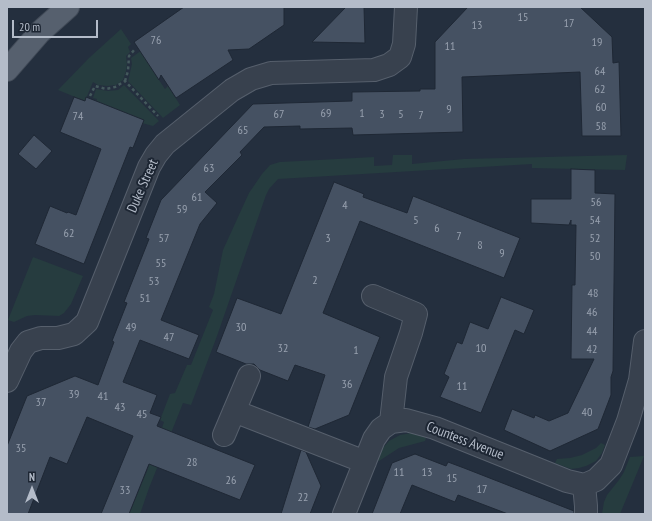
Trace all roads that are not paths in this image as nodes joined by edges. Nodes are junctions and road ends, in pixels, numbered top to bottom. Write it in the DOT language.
graph roads {
  1 [pos="68,7"];
  2 [pos="406,7"];
  3 [pos="7,70"];
  4 [pos="373,296"];
  5 [pos="645,341"];
  6 [pos="249,376"];
  7 [pos="7,381"];
  8 [pos="234,411"];
  9 [pos="391,422"];
  10 [pos="224,435"];
  11 [pos="365,462"];
  12 [pos="584,485"];
  13 [pos="344,514"];
  14 [pos="586,514"];
  1 -- 3 [label="main road"];
  2 -- 7 [label="street, Duke Street"];
  4 -- 9 [label="street"];
  5 -- 12 [label="street"];
  6 -- 8 [label="street"];
  8 -- 10 [label="street"];
  8 -- 11 [label="street"];
  9 -- 11 [label="street"];
  9 -- 12 [label="street, Countess Avenue"];
  11 -- 13 [label="street"];
  12 -- 14 [label="street"];
}
